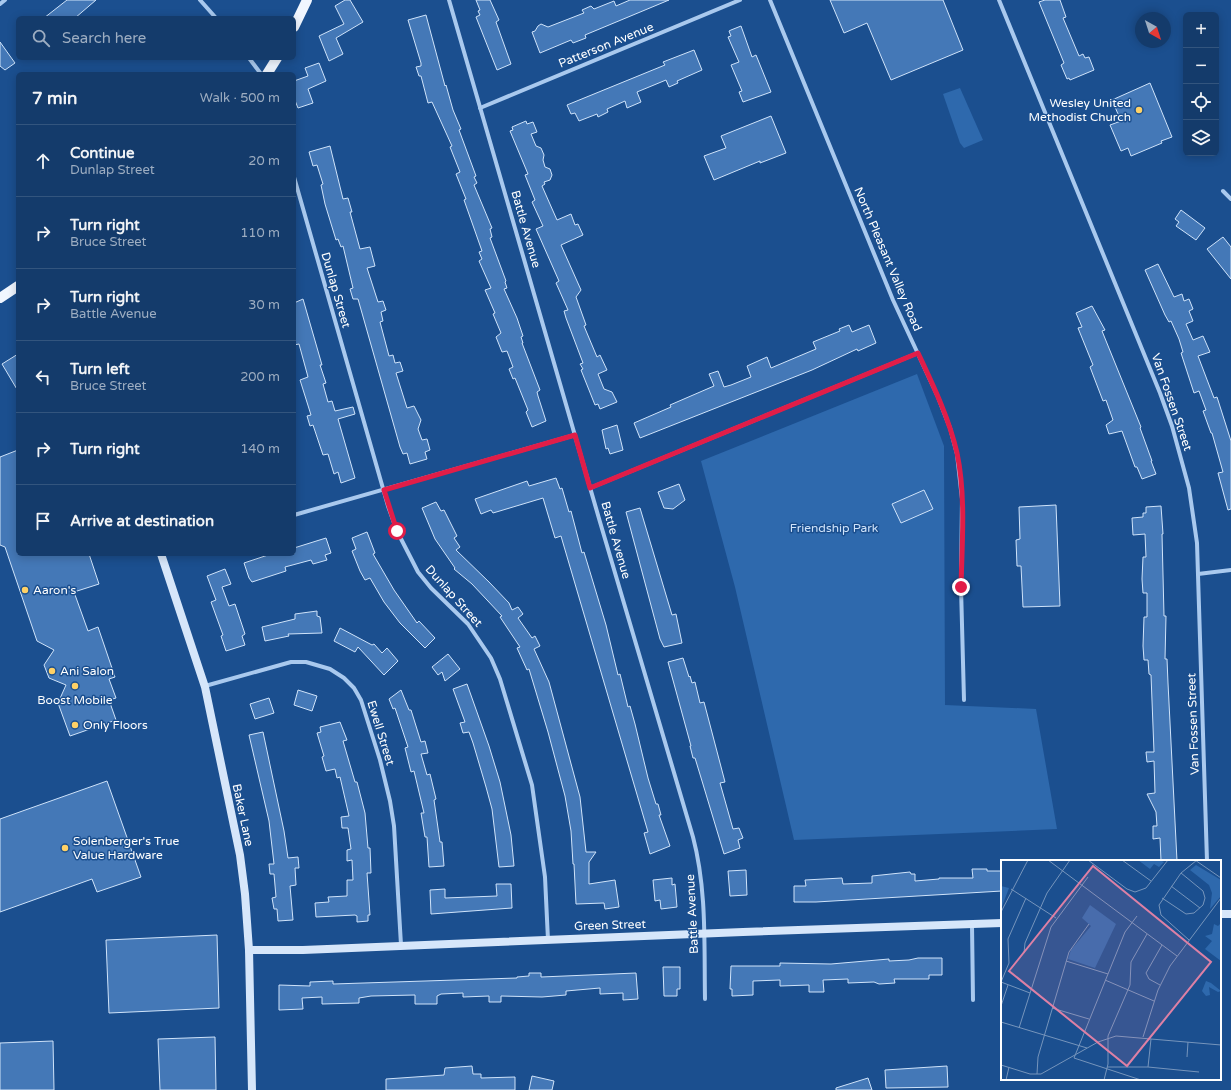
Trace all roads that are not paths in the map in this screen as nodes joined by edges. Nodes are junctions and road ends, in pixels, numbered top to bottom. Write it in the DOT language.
graph roads {
  1 [pos="5,0"];
  2 [pos="200,0"];
  3 [pos="307,0"];
  4 [pos="449,0"];
  5 [pos="740,0"];
  6 [pos="770,0"];
  7 [pos="999,0"];
  8 [pos="0,4"];
  9 [pos="214,16"];
  10 [pos="296,23"];
  11 [pos="250,60"];
  12 [pos="276,60"];
  13 [pos="260,72"];
  14 [pos="268,72"];
  15 [pos="480,108"];
  16 [pos="296,184"];
  17 [pos="1223,191"];
  18 [pos="1231,199"];
  19 [pos="16,287"];
  20 [pos="0,298"];
  21 [pos="918,353"];
  22 [pos="575,435"];
  23 [pos="590,488"];
  24 [pos="384,490"];
  25 [pos="296,514"];
  26 [pos="163,556"];
  27 [pos="1231,570"];
  28 [pos="1198,574"];
  29 [pos="204,686"];
  30 [pos="964,700"];
  31 [pos="1207,860"];
  32 [pos="1001,923"];
  33 [pos="972,925"];
  34 [pos="704,934"];
  35 [pos="548,940"];
  36 [pos="401,945"];
  37 [pos="249,950"];
  38 [pos="704,999"];
  39 [pos="973,1000"];
  40 [pos="252,1090"];
  1 -- 8 [label="street"];
  2 -- 9 [label="street"];
  3 -- 10 [label="main road"];
  4 -- 15 [label="street, Battle Avenue"];
  5 -- 15 [label="street, Patterson Avenue"];
  6 -- 21 [label="street, North Pleasant Valley Road"];
  7 -- 28 [label="street, Van Fossen Street"];
  11 -- 13 [label="street"];
  12 -- 14 [label="main road"];
  15 -- 22 [label="street, Battle Avenue"];
  16 -- 24 [label="street, Dunlap Street"];
  17 -- 18 [label="street"];
  19 -- 20 [label="main road"];
  21 -- 23 [label="street"];
  21 -- 30 [label="street, North Pleasant Valley Road"];
  22 -- 23 [label="street, Battle Avenue"];
  22 -- 24 [label="street"];
  23 -- 34 [label="street, Battle Avenue"];
  24 -- 25 [label="street"];
  24 -- 35 [label="street, Dunlap Street"];
  26 -- 29 [label="street, Baker Lane"];
  27 -- 28 [label="street"];
  28 -- 31 [label="street, Van Fossen Street"];
  29 -- 36 [label="street, Ewell Street"];
  29 -- 37 [label="street, Baker Lane"];
  32 -- 33 [label="street, Green Street"];
  33 -- 34 [label="street, Green Street"];
  33 -- 39 [label="street"];
  34 -- 35 [label="street, Green Street"];
  34 -- 38 [label="street, Battle Avenue"];
  35 -- 36 [label="street, Green Street"];
  36 -- 37 [label="street, Green Street"];
  37 -- 40 [label="street, Baker Lane"];
}
